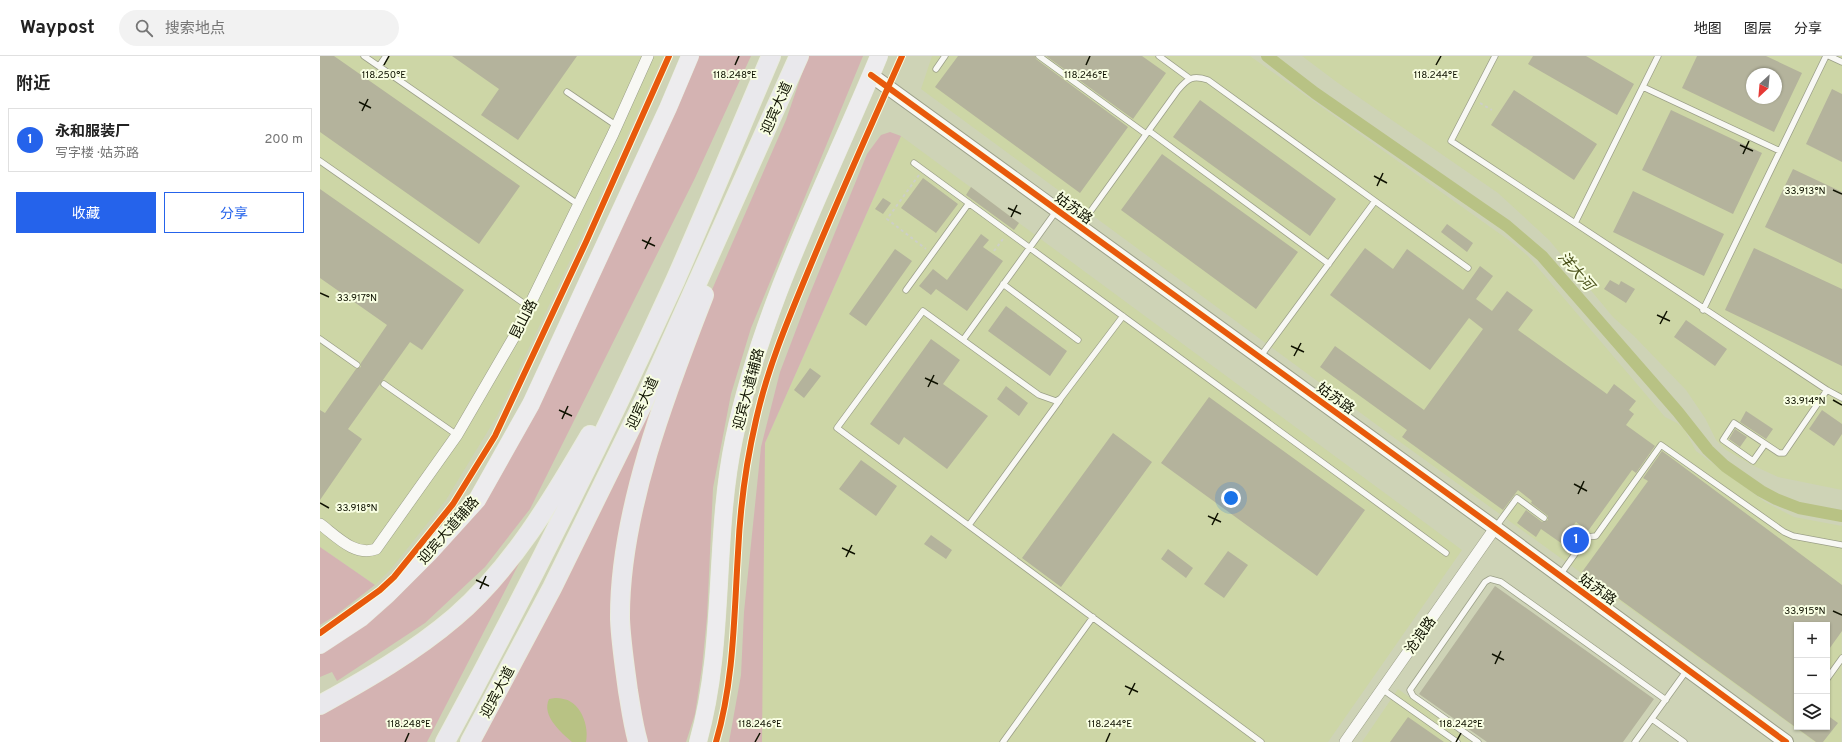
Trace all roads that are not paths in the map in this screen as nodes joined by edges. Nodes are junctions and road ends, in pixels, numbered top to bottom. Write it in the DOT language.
graph roads {
  1 [pos="364,56"];
  2 [pos="386,56"];
  3 [pos="648,56"];
  4 [pos="690,56"];
  5 [pos="771,56"];
  6 [pos="879,56"];
  7 [pos="945,56"];
  8 [pos="1040,56"];
  9 [pos="1160,56"];
  10 [pos="1495,56"];
  11 [pos="1658,56"];
  12 [pos="1827,56"];
  13 [pos="797,61"];
  14 [pos="1842,62"];
  15 [pos="379,66"];
  16 [pos="936,69"];
  17 [pos="871,75"];
  18 [pos="1190,78"];
  19 [pos="1643,87"];
  20 [pos="567,92"];
  21 [pos="617,126"];
  22 [pos="1147,133"];
  23 [pos="1780,151"];
  24 [pos="320,161"];
  25 [pos="914,163"];
  26 [pos="1375,201"];
  27 [pos="969,203"];
  28 [pos="579,205"];
  29 [pos="1057,210"];
  30 [pos="1575,223"];
  31 [pos="1080,226"];
  32 [pos="1030,247"];
  33 [pos="1328,264"];
  34 [pos="1468,268"];
  35 [pos="675,280"];
  36 [pos="1003,284"];
  37 [pos="906,290"];
  38 [pos="529,307"];
  39 [pos="1704,310"];
  40 [pos="1123,316"];
  41 [pos="320,339"];
  42 [pos="963,340"];
  43 [pos="1078,340"];
  44 [pos="1260,358"];
  45 [pos="357,365"];
  46 [pos="384,384"];
  47 [pos="1827,390"];
  48 [pos="1061,398"];
  49 [pos="1842,398"];
  50 [pos="457,435"];
  51 [pos="1765,444"];
  52 [pos="1544,518"];
  53 [pos="320,524"];
  54 [pos="969,525"];
  55 [pos="1495,528"];
  56 [pos="1842,545"];
  57 [pos="1446,553"];
  58 [pos="1560,576"];
  59 [pos="1093,617"];
  60 [pos="320,645"];
  61 [pos="1842,658"];
  62 [pos="1687,670"];
  63 [pos="1830,675"];
  64 [pos="1382,689"];
  65 [pos="1666,700"];
  66 [pos="320,705"];
  67 [pos="1652,719"];
  68 [pos="445,742"];
  69 [pos="470,742"];
  70 [pos="638,742"];
  71 [pos="698,742"];
  72 [pos="1003,742"];
  73 [pos="1261,742"];
  74 [pos="1345,742"];
  75 [pos="1457,742"];
  76 [pos="1478,742"];
  77 [pos="1635,742"];
  78 [pos="1684,742"];
  79 [pos="1786,742"];
  1 -- 15 [label="lane"];
  2 -- 15 [label="lane"];
  3 -- 21 [label="street, 昆山路"];
  4 -- 60 [label="main road, 迎宾大道辅路"];
  5 -- 35 [label="highway, 迎宾大道"];
  6 -- 17 [label="main road, 迎宾大道辅路"];
  7 -- 16 [label="lane"];
  8 -- 22 [label="lane"];
  9 -- 18 [label="lane"];
  10 -- 30 [label="lane"];
  11 -- 19 [label="lane"];
  12 -- 14 [label="lane"];
  12 -- 23 [label="lane"];
  13 -- 69 [label="highway, 迎宾大道"];
  13 -- 70 [label="highway"];
  15 -- 28 [label="lane"];
  17 -- 29 [label="street, 姑苏路"];
  17 -- 71 [label="main road, 迎宾大道辅路"];
  18 -- 22 [label="lane"];
  18 -- 26 [label="lane"];
  19 -- 23 [label="lane"];
  19 -- 30 [label="lane"];
  20 -- 21 [label="lane"];
  21 -- 28 [label="street, 昆山路"];
  22 -- 31 [label="lane"];
  22 -- 33 [label="lane"];
  23 -- 39 [label="lane"];
  24 -- 38 [label="lane"];
  25 -- 27 [label="lane"];
  26 -- 33 [label="lane"];
  26 -- 34 [label="lane"];
  27 -- 32 [label="lane"];
  27 -- 37 [label="lane"];
  28 -- 38 [label="street, 昆山路"];
  29 -- 31 [label="street, 姑苏路"];
  29 -- 32 [label="lane"];
  30 -- 39 [label="lane"];
  31 -- 44 [label="street, 姑苏路"];
  32 -- 36 [label="lane"];
  32 -- 40 [label="lane"];
  33 -- 44 [label="lane"];
  35 -- 66 [label="highway"];
  35 -- 68 [label="highway, 迎宾大道"];
  36 -- 42 [label="lane"];
  36 -- 43 [label="lane"];
  38 -- 50 [label="street, 昆山路"];
  39 -- 47 [label="lane"];
  40 -- 48 [label="lane"];
  40 -- 57 [label="lane"];
  41 -- 45 [label="lane"];
  42 -- 48 [label="lane"];
  42 -- 54 [label="lane"];
  44 -- 55 [label="street, 姑苏路"];
  46 -- 50 [label="lane"];
  47 -- 49 [label="lane"];
  47 -- 51 [label="lane"];
  48 -- 54 [label="lane"];
  50 -- 53 [label="street, 昆山路"];
  51 -- 51 [label="lane"];
  52 -- 55 [label="lane"];
  54 -- 59 [label="lane"];
  55 -- 58 [label="street, 姑苏路"];
  55 -- 64 [label="street, 沧浪路"];
  56 -- 58 [label="lane"];
  58 -- 62 [label="street, 姑苏路"];
  59 -- 72 [label="lane"];
  59 -- 73 [label="lane"];
  61 -- 63 [label="lane"];
  62 -- 65 [label="lane"];
  62 -- 79 [label="street, 姑苏路"];
  64 -- 74 [label="street, 沧浪路"];
  64 -- 75 [label="lane"];
  65 -- 67 [label="lane"];
  65 -- 76 [label="lane"];
  67 -- 77 [label="lane"];
  67 -- 78 [label="lane"];
}
